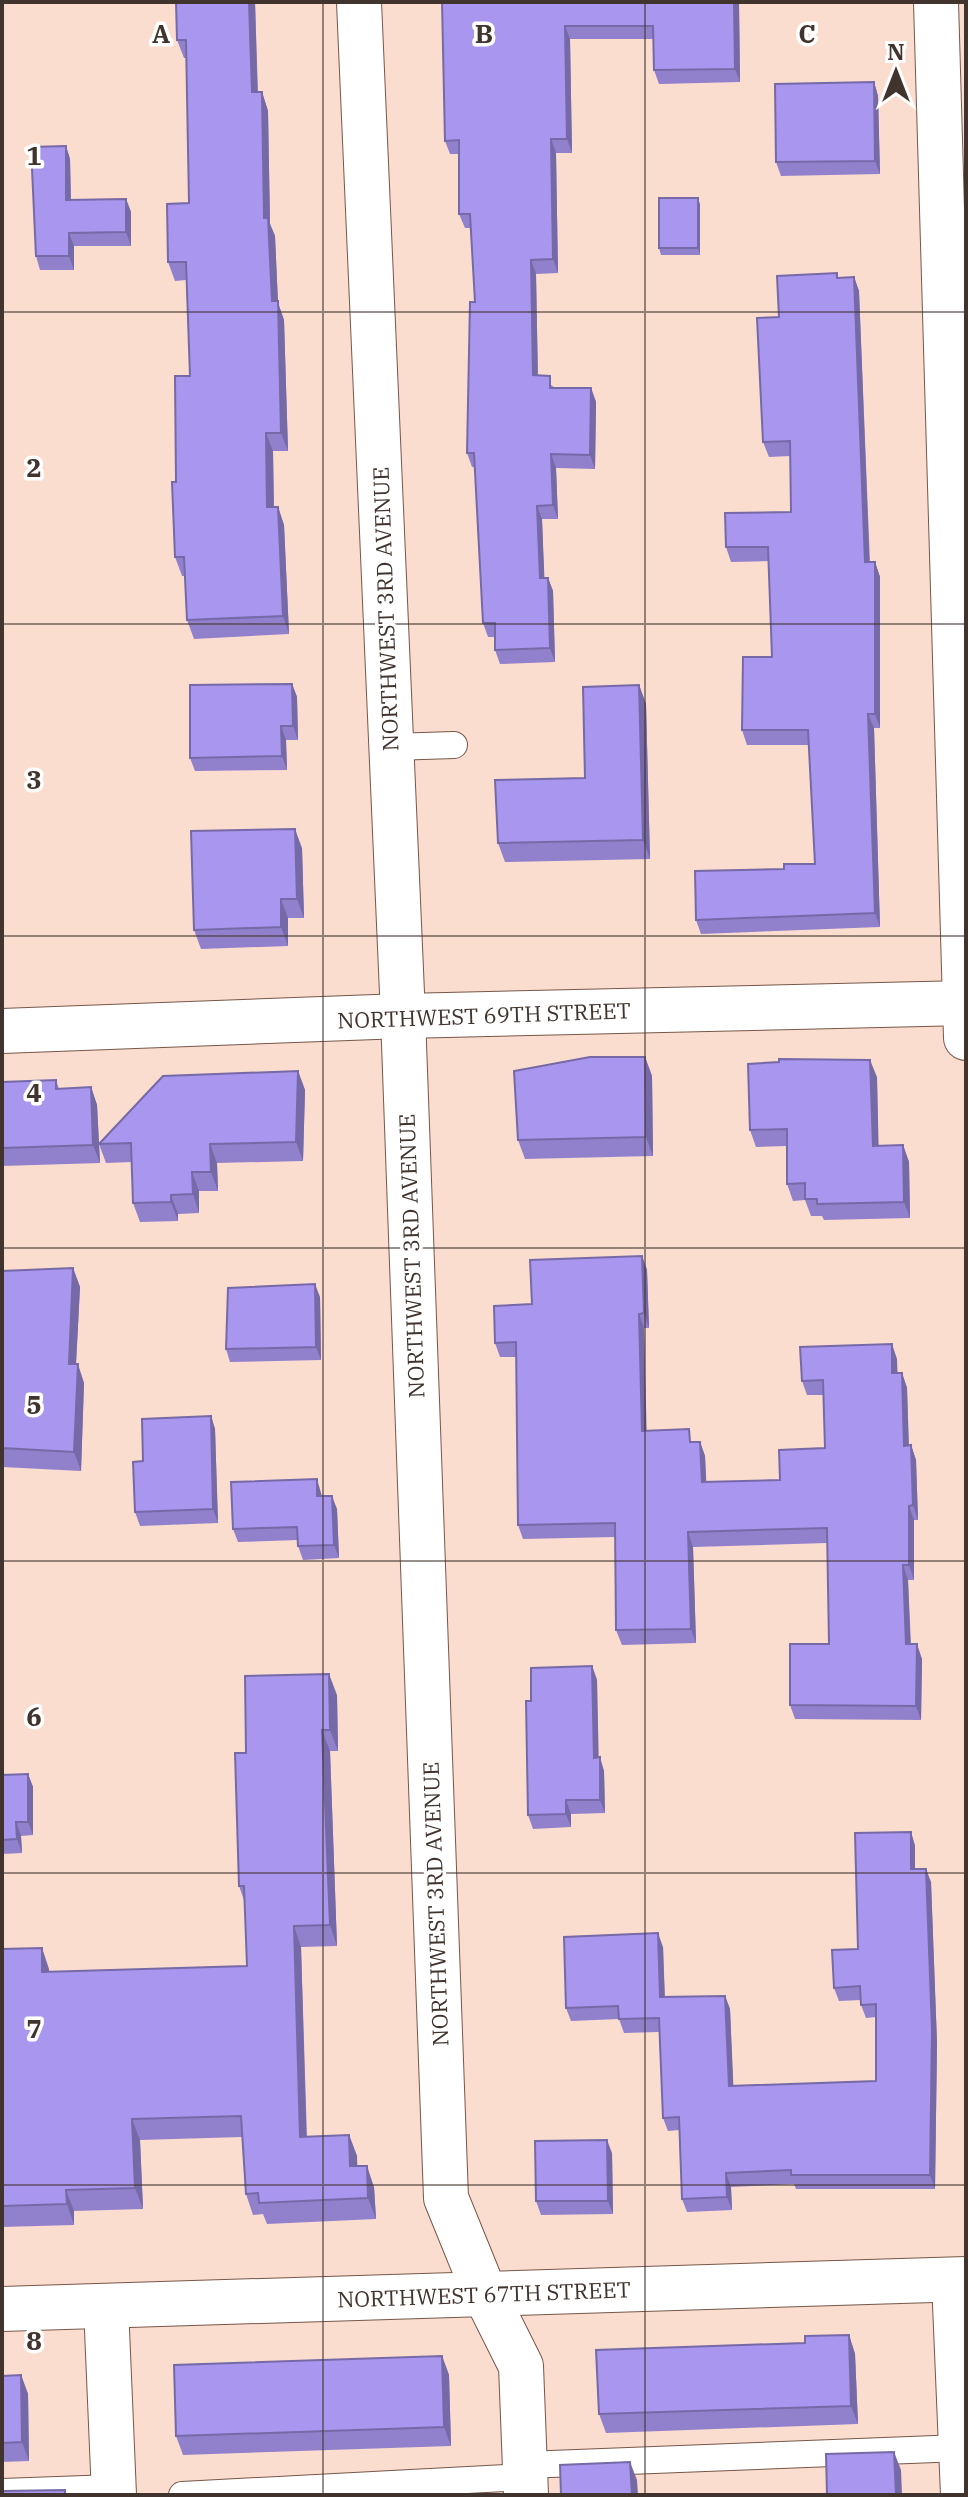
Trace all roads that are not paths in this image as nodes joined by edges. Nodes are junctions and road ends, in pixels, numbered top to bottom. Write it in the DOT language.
graph roads {
  1 [pos="359,2"];
  2 [pos="936,2"];
  3 [pos="454,745"];
  4 [pos="391,747"];
  5 [pos="965,1015"];
  6 [pos="403,1016"];
  7 [pos="2,1031"];
  8 [pos="960,2280"];
  9 [pos="485,2294"];
  10 [pos="106,2306"];
  11 [pos="2,2309"];
  12 [pos="961,2448"];
  13 [pos="525,2479"];
  14 [pos="2,2492"];
  15 [pos="113,2492"];
  16 [pos="182,2495"];
  17 [pos="963,2495"];
  1 -- 4 [label="street, NORTHWEST 3RD AVENUE"];
  2 -- 5 [label="street"];
  3 -- 4 [label="lane"];
  4 -- 6 [label="street, NORTHWEST 3RD AVENUE"];
  5 -- 6 [label="street, NORTHWEST 69TH STREET"];
  6 -- 7 [label="street, NORTHWEST 69TH STREET"];
  6 -- 9 [label="street, NORTHWEST 3RD AVENUE"];
  8 -- 9 [label="street, NORTHWEST 67TH STREET"];
  8 -- 12 [label="street"];
  9 -- 10 [label="street, NORTHWEST 67TH STREET"];
  9 -- 13 [label="street, NORTHWEST 3RD AVENUE"];
  10 -- 11 [label="street, NORTHWEST 67TH STREET"];
  10 -- 15 [label="street"];
  12 -- 13 [label="lane"];
  12 -- 17 [label="street"];
  13 -- 16 [label="lane"];
  14 -- 15 [label="lane"];
}
